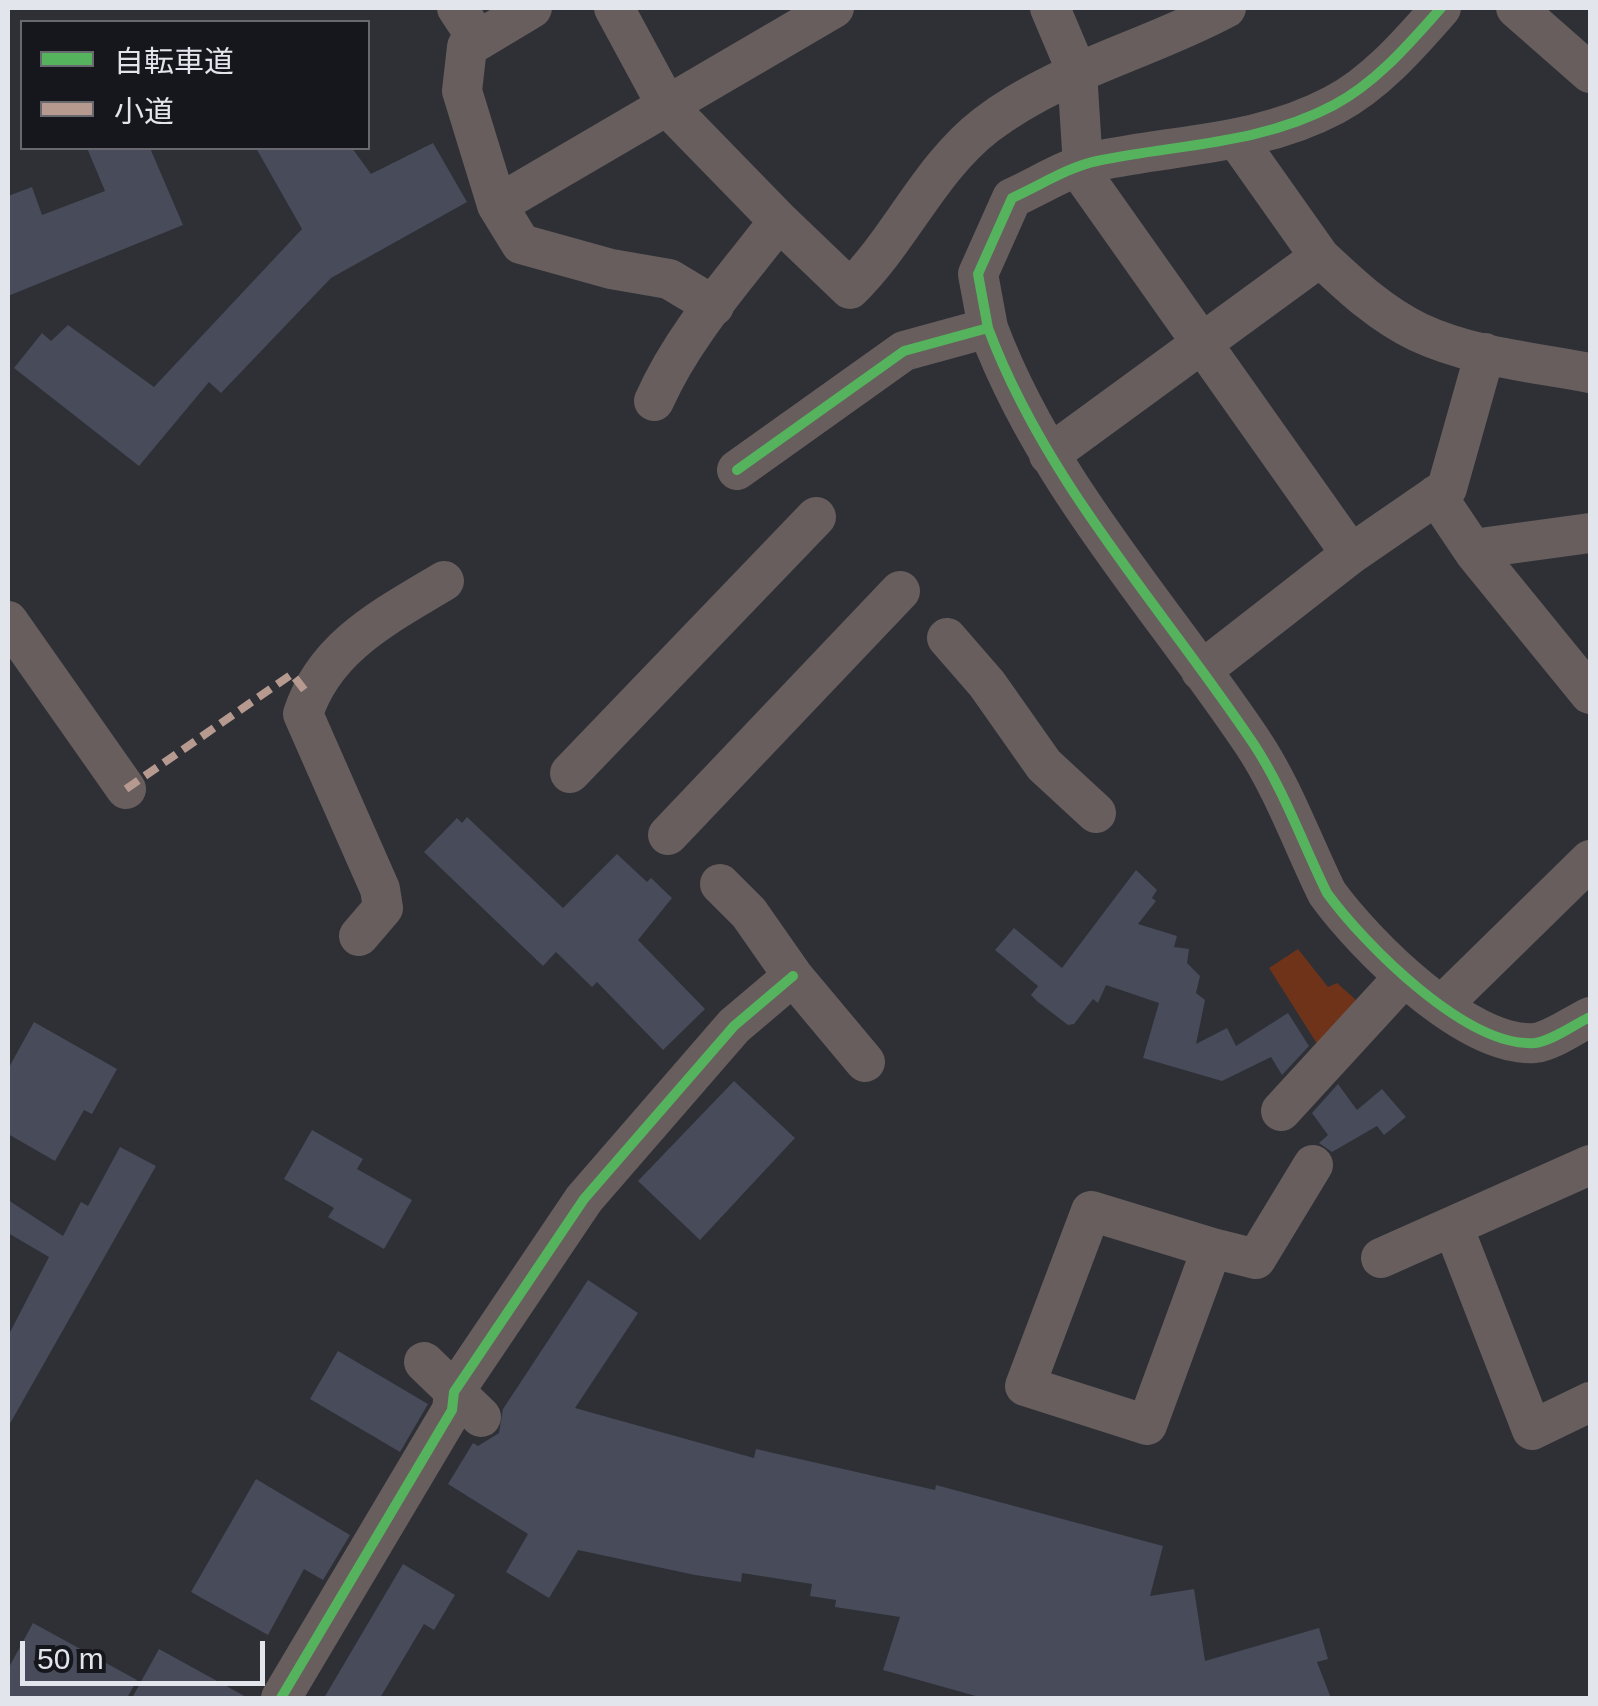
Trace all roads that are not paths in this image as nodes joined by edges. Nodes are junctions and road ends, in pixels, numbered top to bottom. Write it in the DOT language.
graph roads {
  1 [pos="532,8"];
  2 [pos="614,8"];
  3 [pos="834,8"];
  4 [pos="1050,8"];
  5 [pos="1226,8"];
  6 [pos="1516,8"];
  7 [pos="1423,14"];
  8 [pos="468,24"];
  9 [pos="1077,72"];
  10 [pos="1590,73"];
  11 [pos="667,106"];
  12 [pos="1238,141"];
  13 [pos="1080,167"];
  14 [pos="497,205"];
  15 [pos="779,220"];
  16 [pos="1320,256"];
  17 [pos="714,306"];
  18 [pos="988,328"];
  19 [pos="1202,343"];
  20 [pos="1485,354"];
  21 [pos="1590,373"];
  22 [pos="654,401"];
  23 [pos="1048,455"];
  24 [pos="737,470"];
  25 [pos="1436,495"];
  26 [pos="816,518"];
  27 [pos="1590,533"];
  28 [pos="1472,549"];
  29 [pos="1351,554"];
  30 [pos="444,581"];
  31 [pos="900,591"];
  32 [pos="8,621"];
  33 [pos="947,638"];
  34 [pos="1202,671"];
  35 [pos="1590,694"];
  36 [pos="570,773"];
  37 [pos="126,789"];
  38 [pos="1096,813"];
  39 [pos="668,835"];
  40 [pos="1590,860"];
  41 [pos="720,884"];
  42 [pos="359,936"];
  43 [pos="793,976"];
  44 [pos="1404,977"];
  45 [pos="1443,1004"];
  46 [pos="1590,1017"];
  47 [pos="866,1062"];
  48 [pos="1281,1111"];
  49 [pos="1313,1166"];
  50 [pos="1586,1177"];
  51 [pos="1454,1229"];
  52 [pos="1212,1248"];
  53 [pos="1381,1258"];
  54 [pos="424,1362"];
  55 [pos="1590,1402"];
  56 [pos="467,1404"];
  57 [pos="281,1698"];
  1 -- 8 [label="street"];
  2 -- 11 [label="street"];
  3 -- 11 [label="street"];
  4 -- 9 [label="street"];
  5 -- 9 [label="street"];
  6 -- 10 [label="street"];
  7 -- 12 [label="street"];
  8 -- 14 [label="street"];
  9 -- 13 [label="street"];
  9 -- 15 [label="street"];
  11 -- 14 [label="street"];
  11 -- 15 [label="street"];
  12 -- 13 [label="street"];
  12 -- 16 [label="street"];
  13 -- 18 [label="street"];
  13 -- 19 [label="street"];
  14 -- 17 [label="street"];
  15 -- 17 [label="street"];
  16 -- 19 [label="street"];
  16 -- 20 [label="street"];
  17 -- 22 [label="street"];
  18 -- 23 [label="street"];
  18 -- 24 [label="street"];
  19 -- 23 [label="street"];
  19 -- 29 [label="street"];
  20 -- 21 [label="street"];
  20 -- 25 [label="street"];
  23 -- 34 [label="street"];
  25 -- 28 [label="street"];
  25 -- 29 [label="street"];
  26 -- 36 [label="street"];
  27 -- 28 [label="street"];
  28 -- 35 [label="street"];
  29 -- 34 [label="street"];
  30 -- 42 [label="street"];
  31 -- 39 [label="street"];
  32 -- 37 [label="street"];
  33 -- 38 [label="street"];
  34 -- 44 [label="street"];
  40 -- 45 [label="street"];
  41 -- 43 [label="street"];
  43 -- 47 [label="street"];
  43 -- 56 [label="street"];
  44 -- 45 [label="street"];
  44 -- 48 [label="street"];
  45 -- 46 [label="street"];
  49 -- 52 [label="street"];
  50 -- 51 [label="street"];
  51 -- 53 [label="street"];
  51 -- 55 [label="street"];
  52 -- 52 [label="street"];
  54 -- 56 [label="street"];
  56 -- 57 [label="street"];
}
